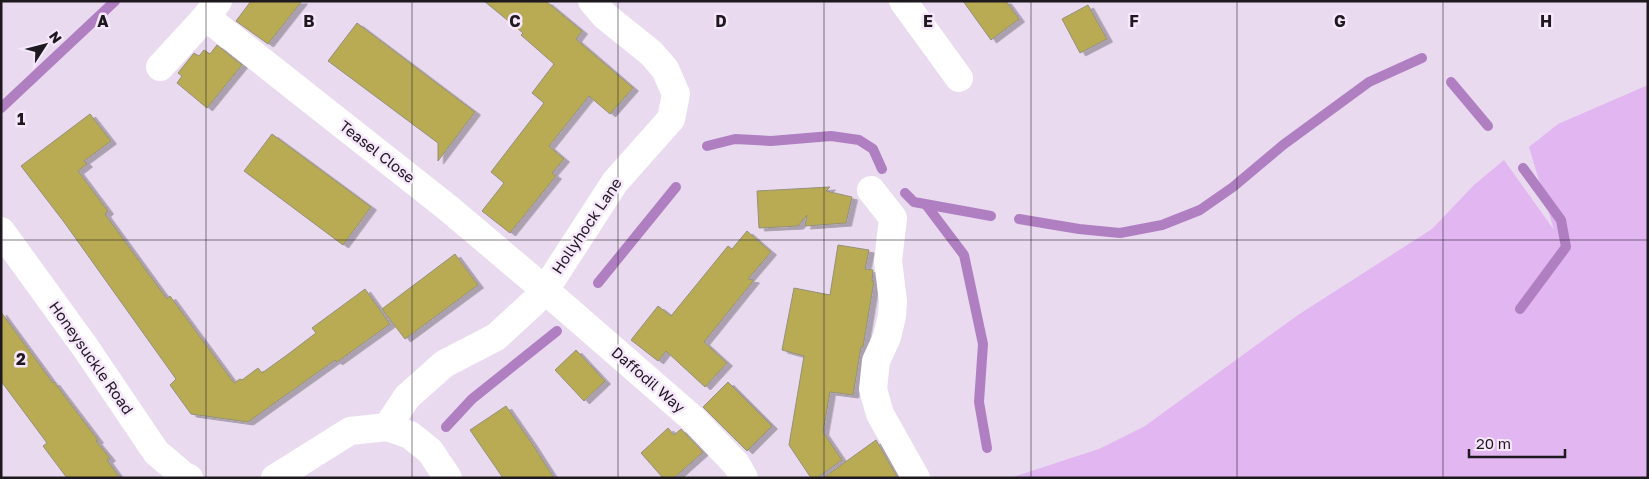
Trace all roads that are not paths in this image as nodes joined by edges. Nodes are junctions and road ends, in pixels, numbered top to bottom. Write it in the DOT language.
graph roads {
  1 [pos="592,1"];
  2 [pos="903,1"];
  3 [pos="212,9"];
  4 [pos="160,67"];
  5 [pos="959,78"];
  6 [pos="871,190"];
  7 [pos="1,231"];
  8 [pos="545,290"];
  9 [pos="387,427"];
  10 [pos="189,478"];
  11 [pos="274,478"];
  12 [pos="448,478"];
  13 [pos="744,478"];
  14 [pos="916,478"];
  1 -- 8 [label="street, Hollyhock Lane"];
  2 -- 5 [label="street"];
  3 -- 4 [label="street, Teasel Close"];
  3 -- 8 [label="street, Teasel Close"];
  6 -- 14 [label="street"];
  7 -- 10 [label="street, Honeysuckle Road"];
  8 -- 9 [label="street, Hollyhock Lane"];
  8 -- 13 [label="street, Daffodil Way"];
  9 -- 11 [label="street"];
  9 -- 12 [label="street"];
}
